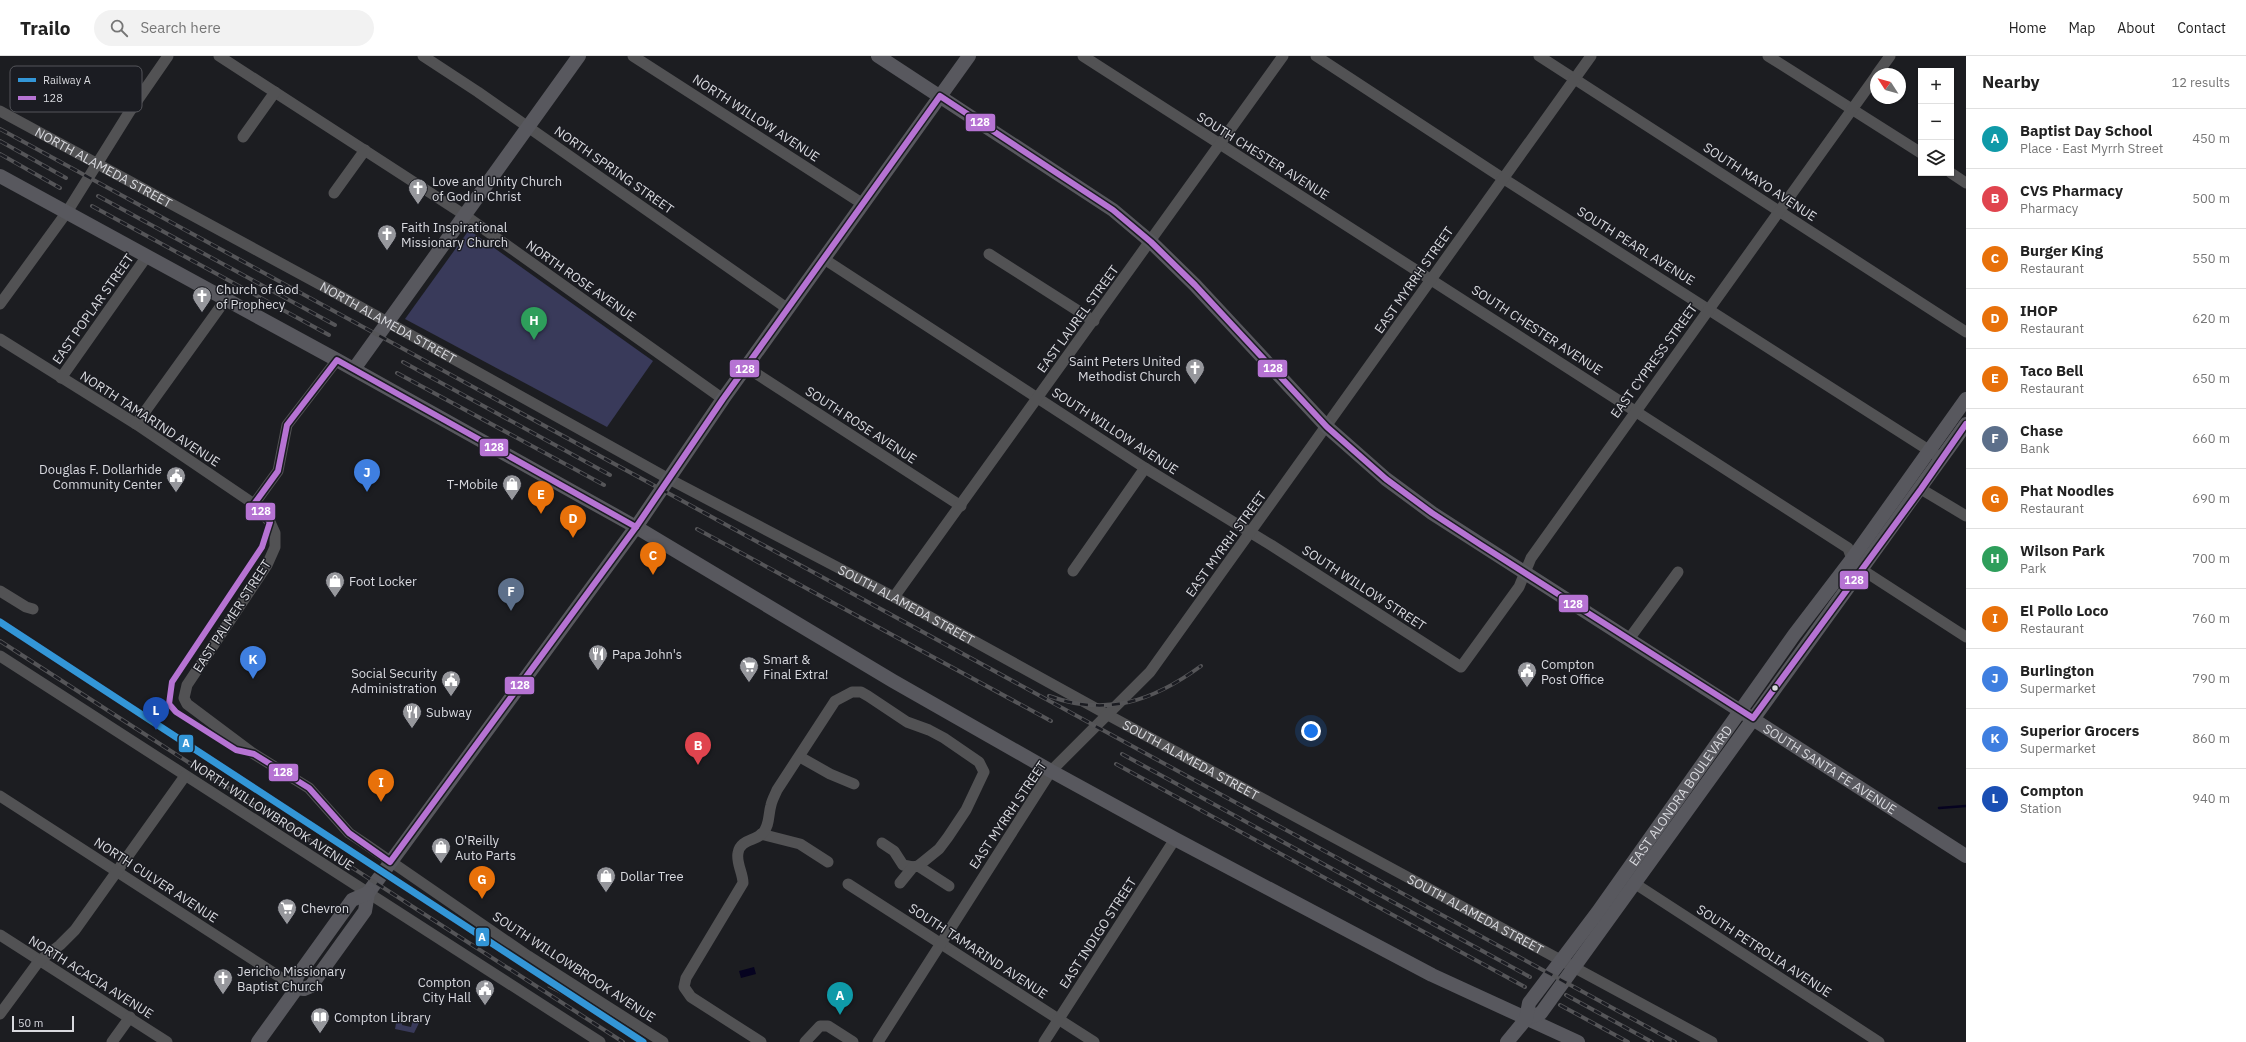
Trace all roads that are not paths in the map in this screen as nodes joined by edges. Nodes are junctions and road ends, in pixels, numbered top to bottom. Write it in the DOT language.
graph roads {
  1 [pos="168,56"];
  2 [pos="219,56"];
  3 [pos="422,56"];
  4 [pos="579,56"];
  5 [pos="633,56"];
  6 [pos="878,56"];
  7 [pos="969,56"];
  8 [pos="1083,56"];
  9 [pos="1283,56"];
  10 [pos="1316,56"];
  11 [pos="1539,56"];
  12 [pos="1591,56"];
  13 [pos="1768,56"];
  14 [pos="1890,56"];
  15 [pos="1882,68"];
  16 [pos="1575,79"];
  17 [pos="1870,85"];
  18 [pos="275,92"];
  19 [pos="142,94"];
  20 [pos="940,96"];
  21 [pos="1852,109"];
  22 [pos="0,111"];
  23 [pos="129,112"];
  24 [pos="527,127"];
  25 [pos="243,137"];
  26 [pos="1219,145"];
  27 [pos="365,150"];
  28 [pos="1918,152"];
  29 [pos="97,164"];
  30 [pos="1954,175"];
  31 [pos="0,176"];
  32 [pos="1504,179"];
  33 [pos="1966,183"];
  34 [pos="334,193"];
  35 [pos="863,204"];
  36 [pos="1780,211"];
  37 [pos="67,212"];
  38 [pos="463,214"];
  39 [pos="1151,242"];
  40 [pos="989,254"];
  41 [pos="147,256"];
  42 [pos="824,259"];
  43 [pos="1432,279"];
  44 [pos="226,299"];
  45 [pos="0,304"];
  46 [pos="788,309"];
  47 [pos="1709,309"];
  48 [pos="1094,321"];
  49 [pos="386,322"];
  50 [pos="1966,332"];
  51 [pos="0,339"];
  52 [pos="337,360"];
  53 [pos="746,367"];
  54 [pos="354,369"];
  55 [pos="61,378"];
  56 [pos="1038,398"];
  57 [pos="723,399"];
  58 [pos="1966,399"];
  59 [pos="1636,411"];
  60 [pos="136,424"];
  61 [pos="1966,424"];
  62 [pos="1327,427"];
  63 [pos="1936,454"];
  64 [pos="1145,468"];
  65 [pos="669,479"];
  66 [pos="1921,489"];
  67 [pos="254,504"];
  68 [pos="961,506"];
  69 [pos="1966,516"];
  70 [pos="636,527"];
  71 [pos="275,533"];
  72 [pos="1251,533"];
  73 [pos="1857,564"];
  74 [pos="1073,571"];
  75 [pos="1678,572"];
  76 [pos="1525,573"];
  77 [pos="0,591"];
  78 [pos="894,597"];
  79 [pos="33,609"];
  80 [pos="1966,637"];
  81 [pos="1629,639"];
  82 [pos="0,656"];
  83 [pos="1461,667"];
  84 [pos="184,698"];
  85 [pos="1740,710"];
  86 [pos="1108,715"];
  87 [pos="1753,718"];
  88 [pos="800,757"];
  89 [pos="1051,771"];
  90 [pos="185,776"];
  91 [pos="854,784"];
  92 [pos="0,796"];
  93 [pos="761,834"];
  94 [pos="1175,839"];
  95 [pos="882,843"];
  96 [pos="1966,856"];
  97 [pos="390,862"];
  98 [pos="828,862"];
  99 [pos="915,866"];
  100 [pos="116,872"];
  101 [pos="900,883"];
  102 [pos="1634,883"];
  103 [pos="848,884"];
  104 [pos="950,886"];
  105 [pos="368,893"];
  106 [pos="0,935"];
  107 [pos="941,944"];
  108 [pos="39,961"];
  109 [pos="1567,964"];
  110 [pos="297,988"];
  111 [pos="0,1014"];
  112 [pos="130,1017"];
  113 [pos="1058,1019"];
  114 [pos="1526,1019"];
  115 [pos="112,1042"];
  116 [pos="167,1042"];
  117 [pos="258,1042"];
  118 [pos="600,1042"];
  119 [pos="663,1042"];
  120 [pos="761,1042"];
  121 [pos="804,1042"];
  122 [pos="853,1042"];
  123 [pos="878,1042"];
  124 [pos="1044,1042"];
  125 [pos="1094,1042"];
  126 [pos="1508,1042"];
  127 [pos="1578,1042"];
  128 [pos="1712,1042"];
  129 [pos="1879,1042"];
  1 -- 19 [label="street"];
  2 -- 18 [label="street, NORTH ROSE AVENUE"];
  3 -- 24 [label="street, NORTH SPRING STREET"];
  4 -- 24 [label="main road"];
  5 -- 35 [label="street, NORTH WILLOW AVENUE"];
  6 -- 20 [label="main road, SOUTH SANTA FE AVENUE"];
  7 -- 20 [label="main road"];
  8 -- 26 [label="street, SOUTH CHESTER AVENUE"];
  9 -- 26 [label="street, EAST LAUREL STREET"];
  10 -- 32 [label="street, SOUTH PEARL AVENUE"];
  11 -- 16 [label="street, SOUTH MAYO AVENUE"];
  12 -- 16 [label="street, EAST MYRRH STREET"];
  13 -- 21 [label="street"];
  14 -- 15 [label="street, EAST CYPRESS STREET"];
  16 -- 32 [label="street, EAST MYRRH STREET"];
  16 -- 36 [label="street, SOUTH MAYO AVENUE"];
  17 -- 21 [label="street, EAST CYPRESS STREET"];
  18 -- 25 [label="street"];
  18 -- 27 [label="street, NORTH ROSE AVENUE"];
  20 -- 35 [label="main road"];
  20 -- 39 [label="main road, SOUTH SANTA FE AVENUE"];
  21 -- 28 [label="street"];
  21 -- 36 [label="street, EAST CYPRESS STREET"];
  22 -- 29 [label="street, NORTH ALAMEDA STREET"];
  23 -- 29 [label="street"];
  24 -- 38 [label="main road"];
  24 -- 46 [label="street, NORTH SPRING STREET"];
  26 -- 39 [label="street, EAST LAUREL STREET"];
  26 -- 43 [label="street, SOUTH CHESTER AVENUE"];
  27 -- 34 [label="street"];
  27 -- 38 [label="street, NORTH ROSE AVENUE"];
  29 -- 37 [label="street"];
  29 -- 49 [label="street, NORTH ALAMEDA STREET"];
  30 -- 33 [label="street"];
  31 -- 37 [label="main road"];
  32 -- 43 [label="street, EAST MYRRH STREET"];
  32 -- 47 [label="street, SOUTH PEARL AVENUE"];
  35 -- 42 [label="main road"];
  36 -- 47 [label="street, EAST CYPRESS STREET"];
  36 -- 50 [label="street, SOUTH MAYO AVENUE"];
  37 -- 41 [label="main road"];
  37 -- 45 [label="street"];
  38 -- 49 [label="main road"];
  38 -- 57 [label="street, NORTH ROSE AVENUE"];
  39 -- 48 [label="street, EAST LAUREL STREET"];
  39 -- 62 [label="main road, SOUTH SANTA FE AVENUE"];
  40 -- 48 [label="street"];
  41 -- 44 [label="main road"];
  41 -- 55 [label="street, EAST POPLAR STREET"];
  42 -- 46 [label="main road"];
  42 -- 56 [label="street, SOUTH WILLOW AVENUE"];
  43 -- 59 [label="street, SOUTH CHESTER AVENUE"];
  43 -- 62 [label="street, EAST MYRRH STREET"];
  44 -- 52 [label="main road"];
  44 -- 60 [label="street"];
  46 -- 53 [label="main road"];
  47 -- 59 [label="street, EAST CYPRESS STREET"];
  47 -- 63 [label="street, SOUTH PEARL AVENUE"];
  48 -- 56 [label="street, EAST LAUREL STREET"];
  49 -- 54 [label="main road"];
  49 -- 65 [label="street, NORTH ALAMEDA STREET"];
  51 -- 55 [label="street, NORTH TAMARIND AVENUE"];
  52 -- 54 [label="main road"];
  52 -- 67 [label="street"];
  53 -- 57 [label="main road"];
  53 -- 68 [label="street, SOUTH ROSE AVENUE"];
  54 -- 70 [label="main road"];
  55 -- 60 [label="street, NORTH TAMARIND AVENUE"];
  56 -- 64 [label="street, SOUTH WILLOW AVENUE"];
  56 -- 68 [label="street, EAST LAUREL STREET"];
  57 -- 65 [label="main road"];
  58 -- 63 [label="main road, EAST ALONDRA BOULEVARD"];
  59 -- 73 [label="street, SOUTH CHESTER AVENUE"];
  59 -- 76 [label="street, EAST CYPRESS STREET"];
  60 -- 67 [label="street, NORTH TAMARIND AVENUE"];
  61 -- 63 [label="main road, EAST ALONDRA BOULEVARD"];
  62 -- 72 [label="street, EAST MYRRH STREET"];
  62 -- 76 [label="main road, SOUTH SANTA FE AVENUE"];
  63 -- 66 [label="main road, EAST ALONDRA BOULEVARD"];
  63 -- 73 [label="main road, EAST ALONDRA BOULEVARD"];
  64 -- 72 [label="street, SOUTH WILLOW AVENUE"];
  64 -- 74 [label="street"];
  65 -- 70 [label="main road"];
  65 -- 78 [label="street, SOUTH ALAMEDA STREET"];
  66 -- 69 [label="street"];
  66 -- 73 [label="main road, EAST ALONDRA BOULEVARD"];
  67 -- 71 [label="street, NORTH TAMARIND AVENUE"];
  68 -- 78 [label="street, EAST LAUREL STREET"];
  70 -- 89 [label="main road"];
  70 -- 97 [label="main road"];
  71 -- 84 [label="street, EAST PALMER STREET"];
  72 -- 83 [label="street, SOUTH WILLOW STREET"];
  72 -- 86 [label="street, EAST MYRRH STREET"];
  73 -- 80 [label="street, SOUTH CHESTER AVENUE"];
  73 -- 85 [label="main road, EAST ALONDRA BOULEVARD"];
  73 -- 87 [label="main road, EAST ALONDRA BOULEVARD"];
  75 -- 81 [label="street"];
  76 -- 81 [label="main road, SOUTH SANTA FE AVENUE"];
  76 -- 83 [label="street, EAST CYPRESS STREET"];
  77 -- 79 [label="street"];
  78 -- 86 [label="street, SOUTH ALAMEDA STREET"];
  81 -- 85 [label="main road, SOUTH SANTA FE AVENUE"];
  82 -- 90 [label="street, NORTH WILLOWBROOK AVENUE"];
  84 -- 97 [label="street, NORTH WILLOWBROOK AVENUE"];
  85 -- 87 [label="main road, SOUTH SANTA FE AVENUE"];
  85 -- 109 [label="main road, EAST ALONDRA BOULEVARD"];
  86 -- 89 [label="street, EAST MYRRH STREET"];
  86 -- 109 [label="street, SOUTH ALAMEDA STREET"];
  87 -- 96 [label="main road, SOUTH SANTA FE AVENUE"];
  87 -- 102 [label="main road, EAST ALONDRA BOULEVARD"];
  88 -- 91 [label="street"];
  88 -- 93 [label="street"];
  88 -- 99 [label="street"];
  89 -- 94 [label="main road"];
  89 -- 107 [label="street, EAST MYRRH STREET"];
  90 -- 100 [label="street"];
  90 -- 105 [label="street, NORTH WILLOWBROOK AVENUE"];
  92 -- 100 [label="street, NORTH CULVER AVENUE"];
  93 -- 98 [label="street"];
  93 -- 120 [label="street"];
  94 -- 113 [label="street, EAST INDIGO STREET"];
  94 -- 114 [label="main road"];
  95 -- 99 [label="street"];
  97 -- 105 [label="main road"];
  97 -- 119 [label="street, SOUTH WILLOWBROOK AVENUE"];
  99 -- 101 [label="street"];
  99 -- 104 [label="street"];
  100 -- 108 [label="street"];
  100 -- 110 [label="street, NORTH CULVER AVENUE"];
  102 -- 109 [label="main road, EAST ALONDRA BOULEVARD"];
  102 -- 129 [label="street, SOUTH PETROLIA AVENUE"];
  103 -- 107 [label="street, SOUTH TAMARIND AVENUE"];
  105 -- 110 [label="main road"];
  105 -- 118 [label="street"];
  106 -- 108 [label="street, NORTH ACACIA AVENUE"];
  107 -- 113 [label="street, SOUTH TAMARIND AVENUE"];
  107 -- 123 [label="street, EAST MYRRH STREET"];
  108 -- 111 [label="street"];
  108 -- 112 [label="street, NORTH ACACIA AVENUE"];
  109 -- 114 [label="main road, EAST ALONDRA BOULEVARD"];
  109 -- 128 [label="street, SOUTH ALAMEDA STREET"];
  110 -- 117 [label="main road"];
  112 -- 115 [label="street"];
  112 -- 116 [label="street, NORTH ACACIA AVENUE"];
  113 -- 124 [label="street, EAST INDIGO STREET"];
  113 -- 125 [label="street, SOUTH TAMARIND AVENUE"];
  114 -- 126 [label="main road, EAST ALONDRA BOULEVARD"];
  114 -- 127 [label="main road"];
  121 -- 122 [label="street"];
}
